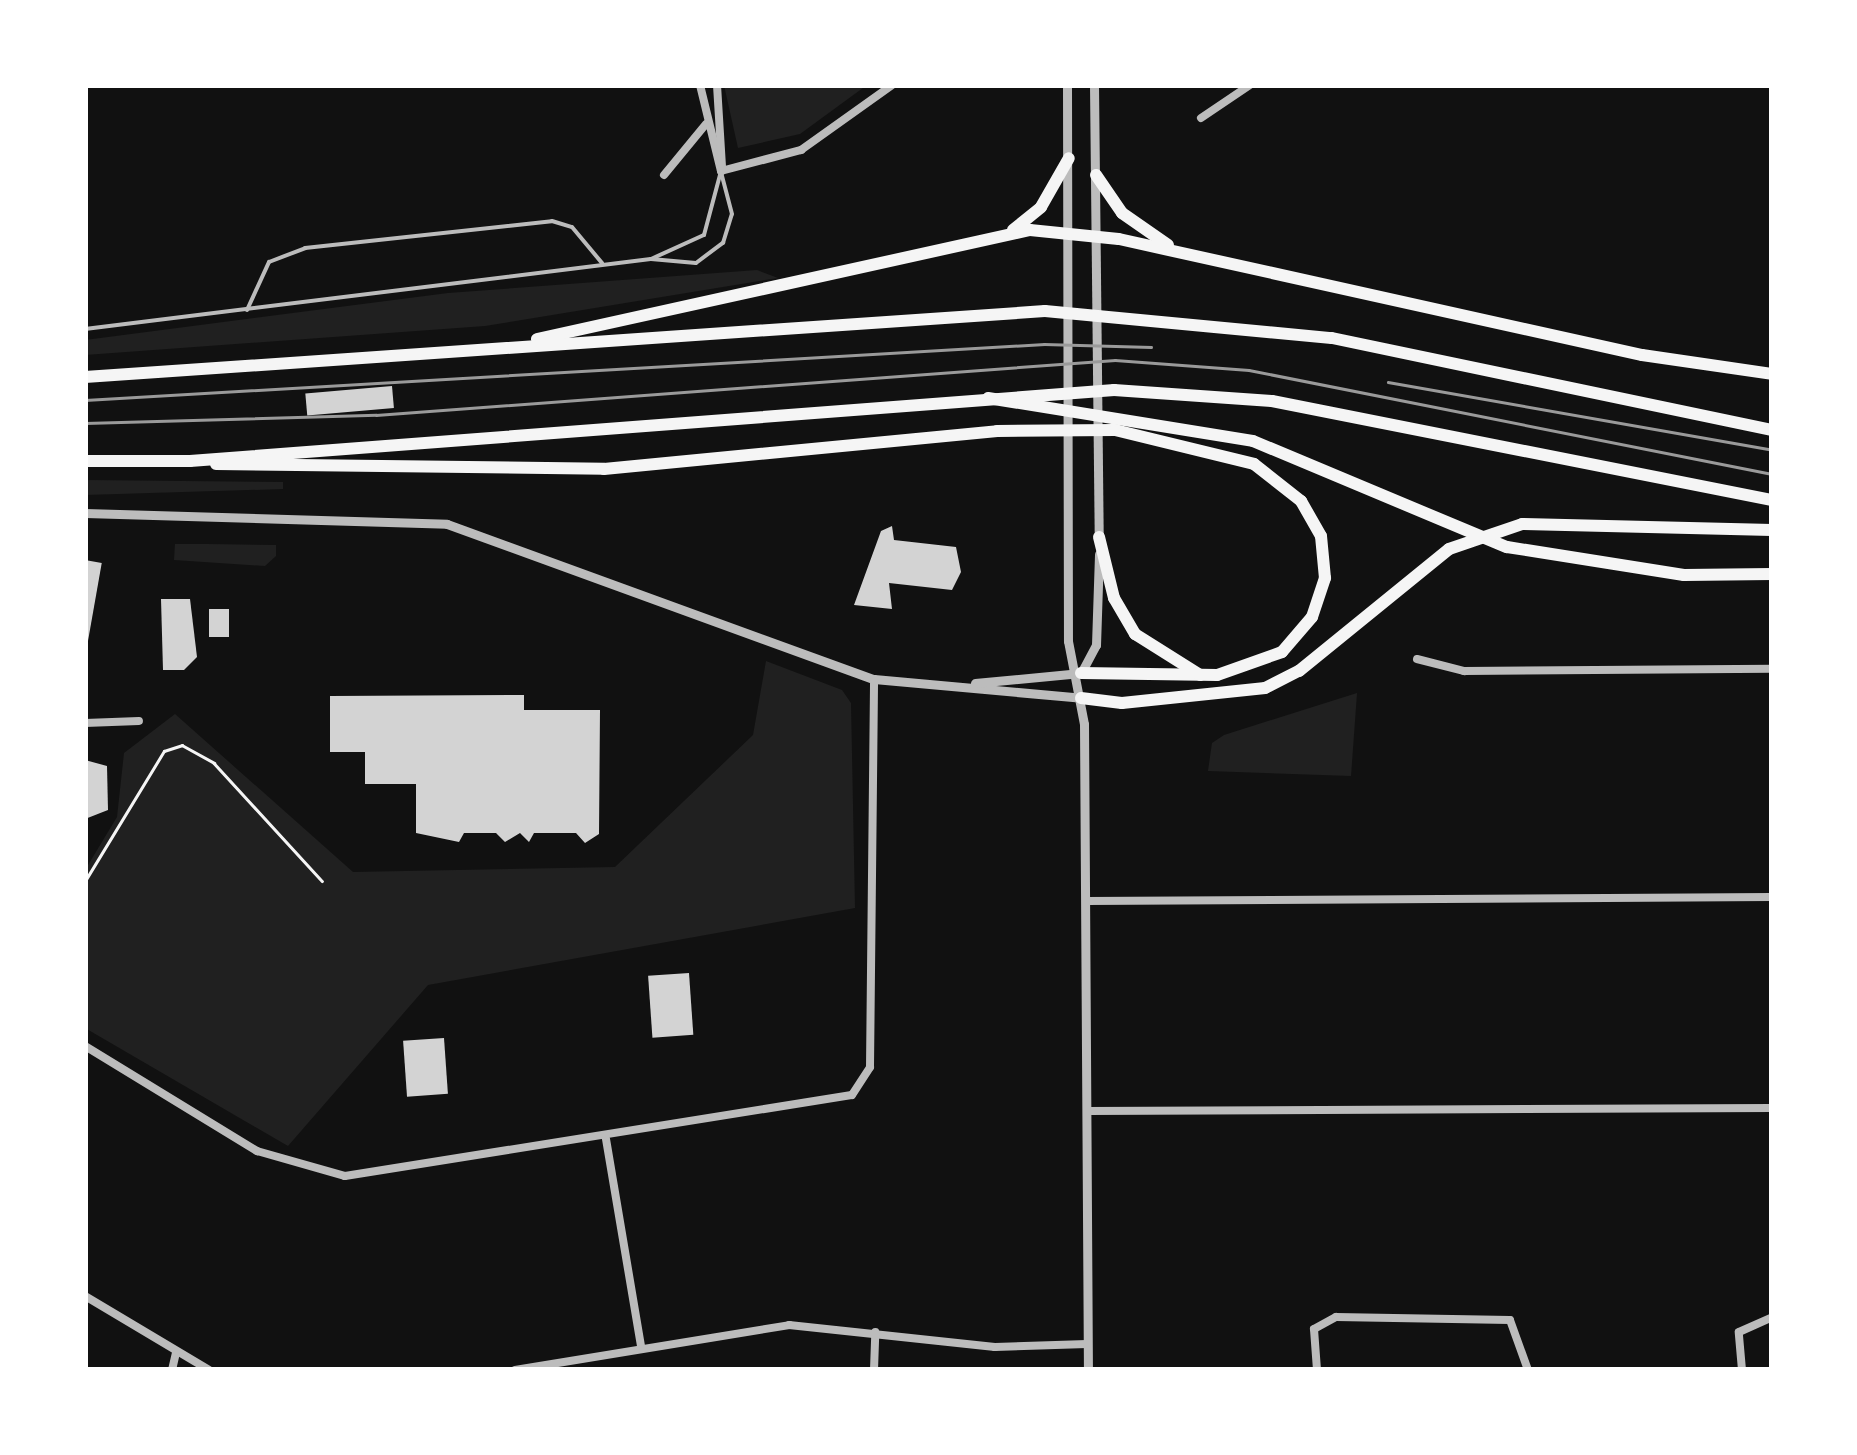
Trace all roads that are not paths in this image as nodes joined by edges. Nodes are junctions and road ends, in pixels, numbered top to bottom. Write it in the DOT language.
graph roads {
  1 [pos="700,85"];
  2 [pos="717,85"];
  3 [pos="892,85"];
  4 [pos="1067,85"];
  5 [pos="1094,85"];
  6 [pos="1250,85"];
  7 [pos="1200,118"];
  8 [pos="706,124"];
  9 [pos="1069,158"];
  10 [pos="721,171"];
  11 [pos="664,175"];
  12 [pos="1096,175"];
  13 [pos="1010,232"];
  14 [pos="1068,232"];
  15 [pos="1100,235"];
  16 [pos="1174,250"];
  17 [pos="651,260"];
  18 [pos="603,264"];
  19 [pos="247,310"];
  20 [pos="85,329"];
  21 [pos="528,344"];
  22 [pos="1772,374"];
  23 [pos="85,377"];
  24 [pos="972,395"];
  25 [pos="1772,430"];
  26 [pos="85,461"];
  27 [pos="190,461"];
  28 [pos="1772,500"];
  29 [pos="85,513"];
  30 [pos="1772,530"];
  31 [pos="1100,536"];
  32 [pos="1772,574"];
  33 [pos="1416,659"];
  34 [pos="1772,669"];
  35 [pos="1081,673"];
  36 [pos="1202,676"];
  37 [pos="874,679"];
  38 [pos="972,684"];
  39 [pos="1081,698"];
  40 [pos="139,720"];
  41 [pos="85,723"];
  42 [pos="1772,897"];
  43 [pos="1086,901"];
  44 [pos="85,1046"];
  45 [pos="1772,1108"];
  46 [pos="1087,1111"];
  47 [pos="606,1139"];
  48 [pos="85,1296"];
  49 [pos="1772,1317"];
  50 [pos="876,1332"];
  51 [pos="1087,1344"];
  52 [pos="641,1346"];
  53 [pos="176,1352"];
  54 [pos="172,1370"];
  55 [pos="209,1370"];
  56 [pos="516,1370"];
  57 [pos="874,1370"];
  58 [pos="1088,1370"];
  59 [pos="1317,1370"];
  60 [pos="1528,1370"];
  61 [pos="1742,1370"];
  1 -- 8 [label="street"];
  2 -- 10 [label="street"];
  3 -- 10 [label="street"];
  4 -- 9 [label="street"];
  5 -- 12 [label="street"];
  6 -- 7 [label="street"];
  8 -- 10 [label="street"];
  8 -- 11 [label="street"];
  9 -- 13 [label="highway"];
  9 -- 14 [label="street"];
  10 -- 17 [label="lane"];
  10 -- 17 [label="lane"];
  12 -- 15 [label="street"];
  12 -- 16 [label="highway"];
  13 -- 14 [label="highway"];
  13 -- 21 [label="highway"];
  14 -- 15 [label="highway"];
  14 -- 35 [label="street"];
  15 -- 16 [label="highway"];
  15 -- 31 [label="street"];
  16 -- 22 [label="highway"];
  17 -- 18 [label="lane"];
  18 -- 19 [label="lane"];
  18 -- 19 [label="lane"];
  19 -- 20 [label="lane"];
  21 -- 23 [label="highway"];
  21 -- 25 [label="highway"];
  24 -- 27 [label="highway"];
  24 -- 28 [label="highway"];
  24 -- 32 [label="highway"];
  26 -- 27 [label="highway"];
  27 -- 36 [label="highway"];
  29 -- 37 [label="street"];
  30 -- 39 [label="highway"];
  31 -- 35 [label="street"];
  31 -- 36 [label="highway"];
  33 -- 34 [label="street"];
  35 -- 36 [label="highway"];
  35 -- 38 [label="street"];
  35 -- 39 [label="street"];
  37 -- 38 [label="street"];
  37 -- 47 [label="street"];
  38 -- 39 [label="street"];
  39 -- 43 [label="street"];
  40 -- 41 [label="street"];
  42 -- 43 [label="street"];
  43 -- 46 [label="street"];
  44 -- 47 [label="street"];
  45 -- 46 [label="street"];
  46 -- 51 [label="street"];
  47 -- 52 [label="street"];
  48 -- 53 [label="street"];
  49 -- 61 [label="street"];
  50 -- 51 [label="street"];
  50 -- 52 [label="street"];
  50 -- 57 [label="street"];
  51 -- 58 [label="street"];
  52 -- 56 [label="street"];
  53 -- 54 [label="street"];
  53 -- 55 [label="street"];
  59 -- 60 [label="street"];
}
